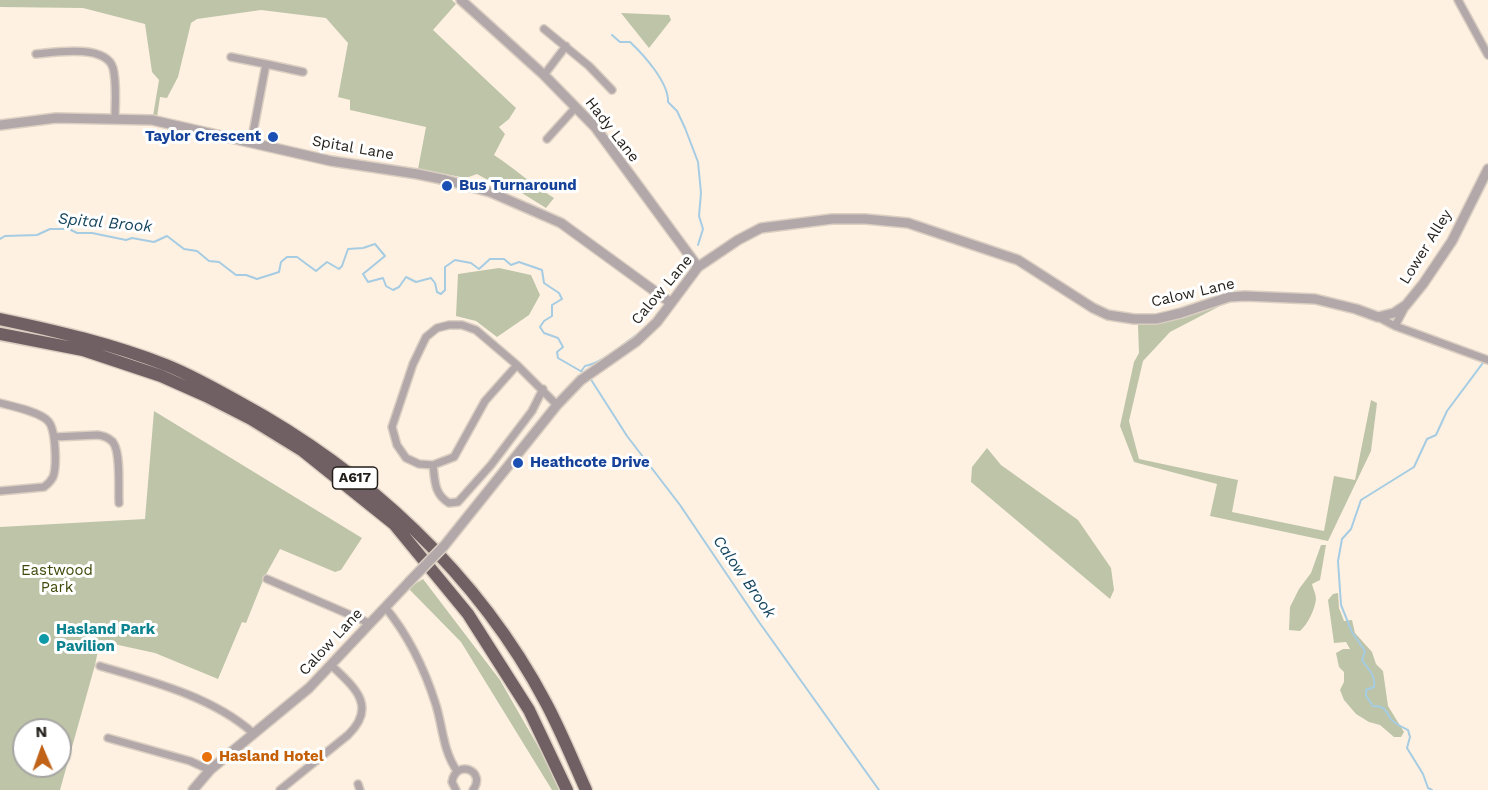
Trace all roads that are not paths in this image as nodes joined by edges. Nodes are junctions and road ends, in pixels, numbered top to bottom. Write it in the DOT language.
graph roads {
  1 [pos="461,0"];
  2 [pos="1458,0"];
  3 [pos="544,29"];
  4 [pos="566,46"];
  5 [pos="36,54"];
  6 [pos="1488,55"];
  7 [pos="231,57"];
  8 [pos="266,64"];
  9 [pos="303,72"];
  10 [pos="544,75"];
  11 [pos="612,90"];
  12 [pos="576,107"];
  13 [pos="115,119"];
  14 [pos="0,124"];
  15 [pos="547,139"];
  16 [pos="250,143"];
  17 [pos="1486,173"];
  18 [pos="698,267"];
  19 [pos="671,303"];
  20 [pos="1406,305"];
  21 [pos="1378,317"];
  22 [pos="0,319"];
  23 [pos="1395,326"];
  24 [pos="0,334"];
  25 [pos="1488,360"];
  26 [pos="517,365"];
  27 [pos="543,389"];
  28 [pos="0,403"];
  29 [pos="557,405"];
  30 [pos="54,437"];
  31 [pos="433,465"];
  32 [pos="0,491"];
  33 [pos="119,503"];
  34 [pos="267,579"];
  35 [pos="385,607"];
  36 [pos="369,623"];
  37 [pos="331,665"];
  38 [pos="100,666"];
  39 [pos="253,733"];
  40 [pos="108,738"];
  41 [pos="210,770"];
  42 [pos="457,771"];
  43 [pos="193,790"];
  44 [pos="280,790"];
  45 [pos="456,790"];
  46 [pos="473,790"];
  47 [pos="567,790"];
  48 [pos="586,790"];
  1 -- 10 [label="street, Hady Lane"];
  2 -- 6 [label="street"];
  3 -- 4 [label="street"];
  4 -- 10 [label="street"];
  4 -- 11 [label="street"];
  5 -- 13 [label="street"];
  7 -- 8 [label="street"];
  8 -- 9 [label="street"];
  8 -- 16 [label="street"];
  10 -- 12 [label="street, Hady Lane"];
  12 -- 15 [label="street"];
  12 -- 18 [label="street, Hady Lane"];
  13 -- 14 [label="street, Spital Lane"];
  13 -- 16 [label="street, Spital Lane"];
  16 -- 19 [label="street, Spital Lane"];
  17 -- 20 [label="street, Lower Alley"];
  18 -- 19 [label="street, Calow Lane"];
  18 -- 21 [label="street, Calow Lane"];
  19 -- 29 [label="street, Calow Lane"];
  20 -- 21 [label="street, Lower Alley"];
  20 -- 23 [label="street"];
  21 -- 23 [label="street"];
  22 -- 48 [label="highway, A617"];
  23 -- 25 [label="street"];
  24 -- 47 [label="highway, A617"];
  26 -- 27 [label="street"];
  26 -- 31 [label="street"];
  26 -- 31 [label="street"];
  27 -- 29 [label="street"];
  27 -- 31 [label="street"];
  28 -- 30 [label="street"];
  29 -- 35 [label="street, Calow Lane, bridge"];
  30 -- 32 [label="street"];
  30 -- 33 [label="street"];
  34 -- 36 [label="street"];
  35 -- 36 [label="street, Calow Lane"];
  35 -- 42 [label="street"];
  36 -- 37 [label="street, Calow Lane"];
  37 -- 39 [label="street, Calow Lane"];
  37 -- 44 [label="street"];
  38 -- 39 [label="street"];
  39 -- 41 [label="street, Calow Lane"];
  40 -- 41 [label="street"];
  41 -- 43 [label="street, Calow Lane"];
  42 -- 45 [label="street"];
  42 -- 46 [label="street"];
}
